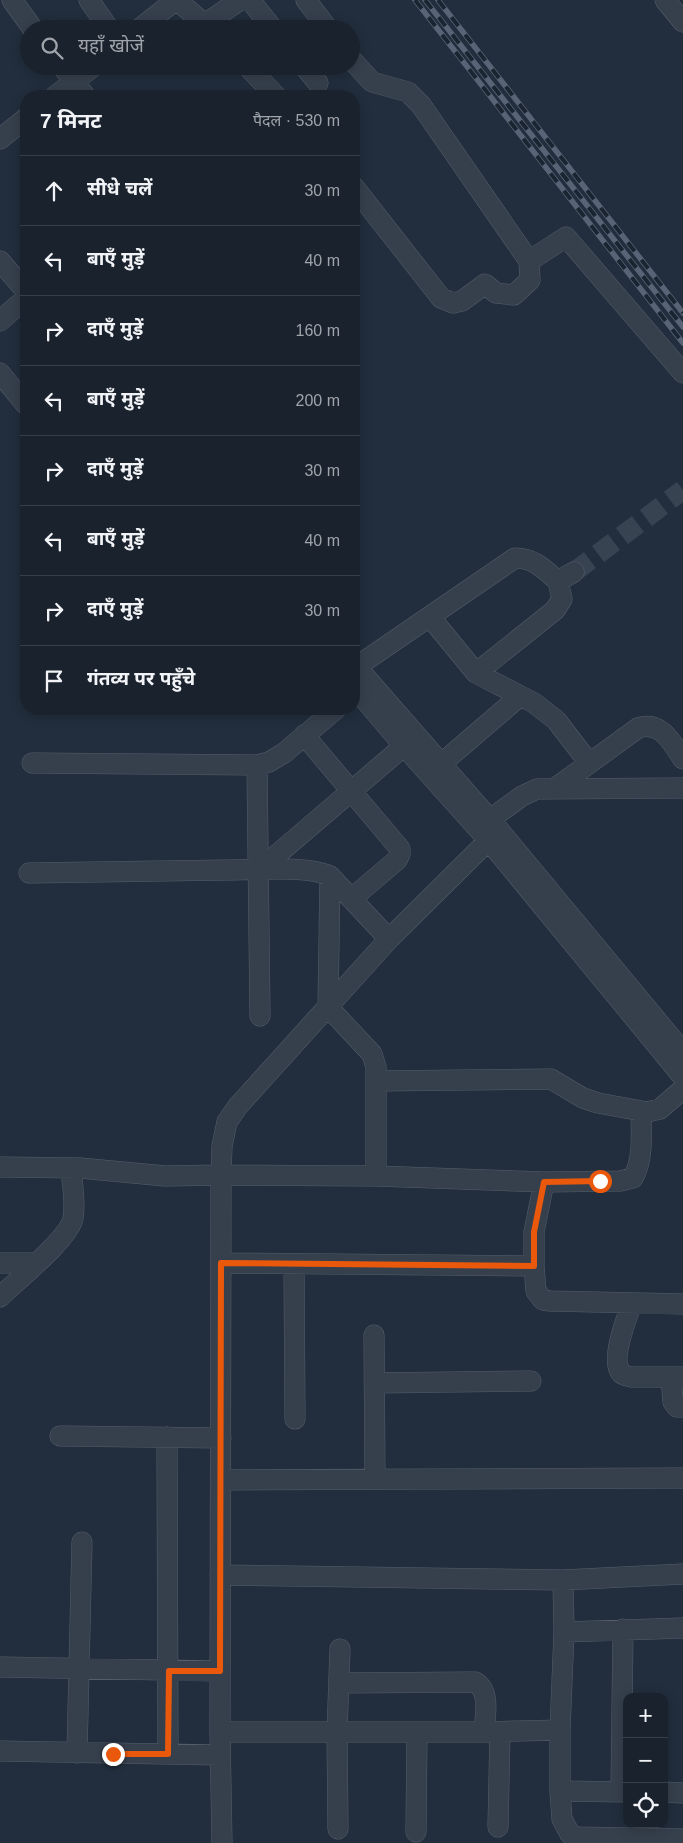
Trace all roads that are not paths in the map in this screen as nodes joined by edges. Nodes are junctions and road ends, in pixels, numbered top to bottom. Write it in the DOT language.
graph roads {
  1 [pos="12,0"];
  2 [pos="89,0"];
  3 [pos="177,0"];
  4 [pos="240,0"];
  5 [pos="250,0"];
  6 [pos="306,0"];
  7 [pos="665,0"];
  8 [pos="26,20"];
  9 [pos="103,20"];
  10 [pos="151,20"];
  11 [pos="201,20"];
  12 [pos="215,20"];
  13 [pos="266,20"];
  14 [pos="321,20"];
  15 [pos="683,22"];
  16 [pos="360,69"];
  17 [pos="69,75"];
  18 [pos="89,75"];
  19 [pos="256,75"];
  20 [pos="311,75"];
  21 [pos="318,83"];
  22 [pos="80,89"];
  23 [pos="270,90"];
  24 [pos="20,123"];
  25 [pos="0,139"];
  26 [pos="360,195"];
  27 [pos="0,250"];
  28 [pos="529,261"];
  29 [pos="20,269"];
  30 [pos="20,282"];
  31 [pos="20,303"];
  32 [pos="0,321"];
  33 [pos="0,373"];
  34 [pos="683,373"];
  35 [pos="20,397"];
  36 [pos="0,400"];
  37 [pos="20,402"];
  38 [pos="430,617"];
  39 [pos="476,673"];
  40 [pos="360,678"];
  41 [pos="360,684"];
  42 [pos="360,685"];
  43 [pos="520,696"];
  44 [pos="329,715"];
  45 [pos="304,735"];
  46 [pos="404,746"];
  47 [pos="683,759"];
  48 [pos="32,763"];
  49 [pos="589,763"];
  50 [pos="441,764"];
  51 [pos="257,765"];
  52 [pos="683,788"];
  53 [pos="554,789"];
  54 [pos="352,790"];
  55 [pos="492,831"];
  56 [pos="259,870"];
  57 [pos="29,873"];
  58 [pos="330,876"];
  59 [pos="351,899"];
  60 [pos="389,939"];
  61 [pos="328,1007"];
  62 [pos="260,1016"];
  63 [pos="683,1052"];
  64 [pos="683,1077"];
  65 [pos="377,1081"];
  66 [pos="683,1089"];
  67 [pos="641,1111"];
  68 [pos="0,1167"];
  69 [pos="71,1168"];
  70 [pos="221,1175"];
  71 [pos="376,1176"];
  72 [pos="544,1182"];
  73 [pos="0,1263"];
  74 [pos="36,1263"];
  75 [pos="221,1263"];
  76 [pos="294,1264"];
  77 [pos="534,1266"];
  78 [pos="0,1296"];
  79 [pos="632,1302"];
  80 [pos="683,1304"];
  81 [pos="374,1335"];
  82 [pos="677,1377"];
  83 [pos="531,1381"];
  84 [pos="374,1383"];
  85 [pos="683,1407"];
  86 [pos="295,1419"];
  87 [pos="60,1436"];
  88 [pos="167,1437"];
  89 [pos="221,1438"];
  90 [pos="683,1478"];
  91 [pos="375,1479"];
  92 [pos="221,1480"];
  93 [pos="82,1542"];
  94 [pos="683,1574"];
  95 [pos="220,1575"];
  96 [pos="563,1580"];
  97 [pos="683,1628"];
  98 [pos="623,1629"];
  99 [pos="564,1632"];
  100 [pos="340,1649"];
  101 [pos="0,1666"];
  102 [pos="78,1669"];
  103 [pos="169,1671"];
  104 [pos="220,1671"];
  105 [pos="339,1683"];
  106 [pos="560,1730"];
  107 [pos="220,1732"];
  108 [pos="492,1732"];
  109 [pos="337,1733"];
  110 [pos="416,1733"];
  111 [pos="0,1751"];
  112 [pos="77,1753"];
  113 [pos="168,1754"];
  114 [pos="220,1755"];
  115 [pos="624,1783"];
  116 [pos="560,1791"];
  117 [pos="623,1792"];
  118 [pos="668,1792"];
  119 [pos="683,1793"];
  120 [pos="498,1827"];
  121 [pos="338,1829"];
  122 [pos="416,1832"];
  123 [pos="683,1839"];
  124 [pos="576,1840"];
  125 [pos="631,1840"];
  126 [pos="222,1843"];
  1 -- 8 [label="street"];
  2 -- 9 [label="street"];
  3 -- 10 [label="street"];
  3 -- 11 [label="street"];
  4 -- 12 [label="street"];
  5 -- 13 [label="street"];
  6 -- 14 [label="street"];
  7 -- 15 [label="street"];
  16 -- 28 [label="street"];
  17 -- 22 [label="street"];
  18 -- 22 [label="street"];
  19 -- 23 [label="street"];
  20 -- 21 [label="street"];
  24 -- 25 [label="street"];
  26 -- 28 [label="street"];
  27 -- 29 [label="street"];
  27 -- 30 [label="street"];
  28 -- 34 [label="street"];
  31 -- 32 [label="street"];
  33 -- 35 [label="street"];
  36 -- 37 [label="street"];
  38 -- 39 [label="street"];
  38 -- 39 [label="street"];
  38 -- 40 [label="street"];
  39 -- 43 [label="street"];
  41 -- 50 [label="street"];
  42 -- 46 [label="street"];
  43 -- 49 [label="street"];
  43 -- 50 [label="street"];
  44 -- 45 [label="street"];
  45 -- 51 [label="street"];
  45 -- 54 [label="street"];
  46 -- 54 [label="street"];
  46 -- 55 [label="street"];
  47 -- 49 [label="street"];
  48 -- 51 [label="street"];
  49 -- 53 [label="street"];
  50 -- 55 [label="street"];
  51 -- 56 [label="street"];
  52 -- 53 [label="street"];
  53 -- 55 [label="street"];
  54 -- 56 [label="street"];
  54 -- 59 [label="street"];
  55 -- 60 [label="street"];
  55 -- 63 [label="street"];
  55 -- 64 [label="street"];
  56 -- 57 [label="street"];
  56 -- 58 [label="street"];
  56 -- 62 [label="street"];
  58 -- 59 [label="street"];
  58 -- 61 [label="street"];
  59 -- 60 [label="street"];
  60 -- 61 [label="street"];
  61 -- 65 [label="street"];
  61 -- 70 [label="street"];
  65 -- 67 [label="street"];
  65 -- 71 [label="street"];
  66 -- 67 [label="street"];
  67 -- 72 [label="street"];
  68 -- 69 [label="street"];
  69 -- 70 [label="street"];
  69 -- 74 [label="street"];
  70 -- 71 [label="street"];
  70 -- 75 [label="street"];
  71 -- 72 [label="street"];
  72 -- 77 [label="street"];
  73 -- 74 [label="street"];
  74 -- 78 [label="street"];
  75 -- 76 [label="street"];
  75 -- 89 [label="street"];
  76 -- 77 [label="street"];
  76 -- 86 [label="street"];
  77 -- 79 [label="street"];
  79 -- 80 [label="street"];
  79 -- 82 [label="street"];
  81 -- 84 [label="street"];
  82 -- 85 [label="street"];
  83 -- 84 [label="street"];
  84 -- 91 [label="street"];
  87 -- 88 [label="street"];
  88 -- 89 [label="street"];
  88 -- 103 [label="street"];
  89 -- 92 [label="street"];
  90 -- 91 [label="street"];
  91 -- 92 [label="street"];
  92 -- 95 [label="street"];
  93 -- 102 [label="street"];
  94 -- 96 [label="street"];
  95 -- 96 [label="street"];
  95 -- 104 [label="street"];
  96 -- 99 [label="street"];
  97 -- 98 [label="street"];
  98 -- 99 [label="street"];
  98 -- 115 [label="street"];
  99 -- 106 [label="street"];
  100 -- 105 [label="street"];
  101 -- 102 [label="street"];
  102 -- 103 [label="street"];
  102 -- 112 [label="street"];
  103 -- 104 [label="street"];
  103 -- 113 [label="street"];
  104 -- 107 [label="street"];
  105 -- 108 [label="street"];
  105 -- 109 [label="street"];
  106 -- 108 [label="street"];
  106 -- 116 [label="street"];
  107 -- 109 [label="street"];
  107 -- 114 [label="street"];
  108 -- 110 [label="street"];
  108 -- 120 [label="street"];
  109 -- 110 [label="street"];
  109 -- 121 [label="street"];
  110 -- 122 [label="street"];
  111 -- 112 [label="street"];
  112 -- 113 [label="street"];
  113 -- 114 [label="street"];
  114 -- 126 [label="street"];
  116 -- 117 [label="street"];
  116 -- 124 [label="street"];
  118 -- 119 [label="street"];
  123 -- 125 [label="street"];
  124 -- 125 [label="street"];
}
